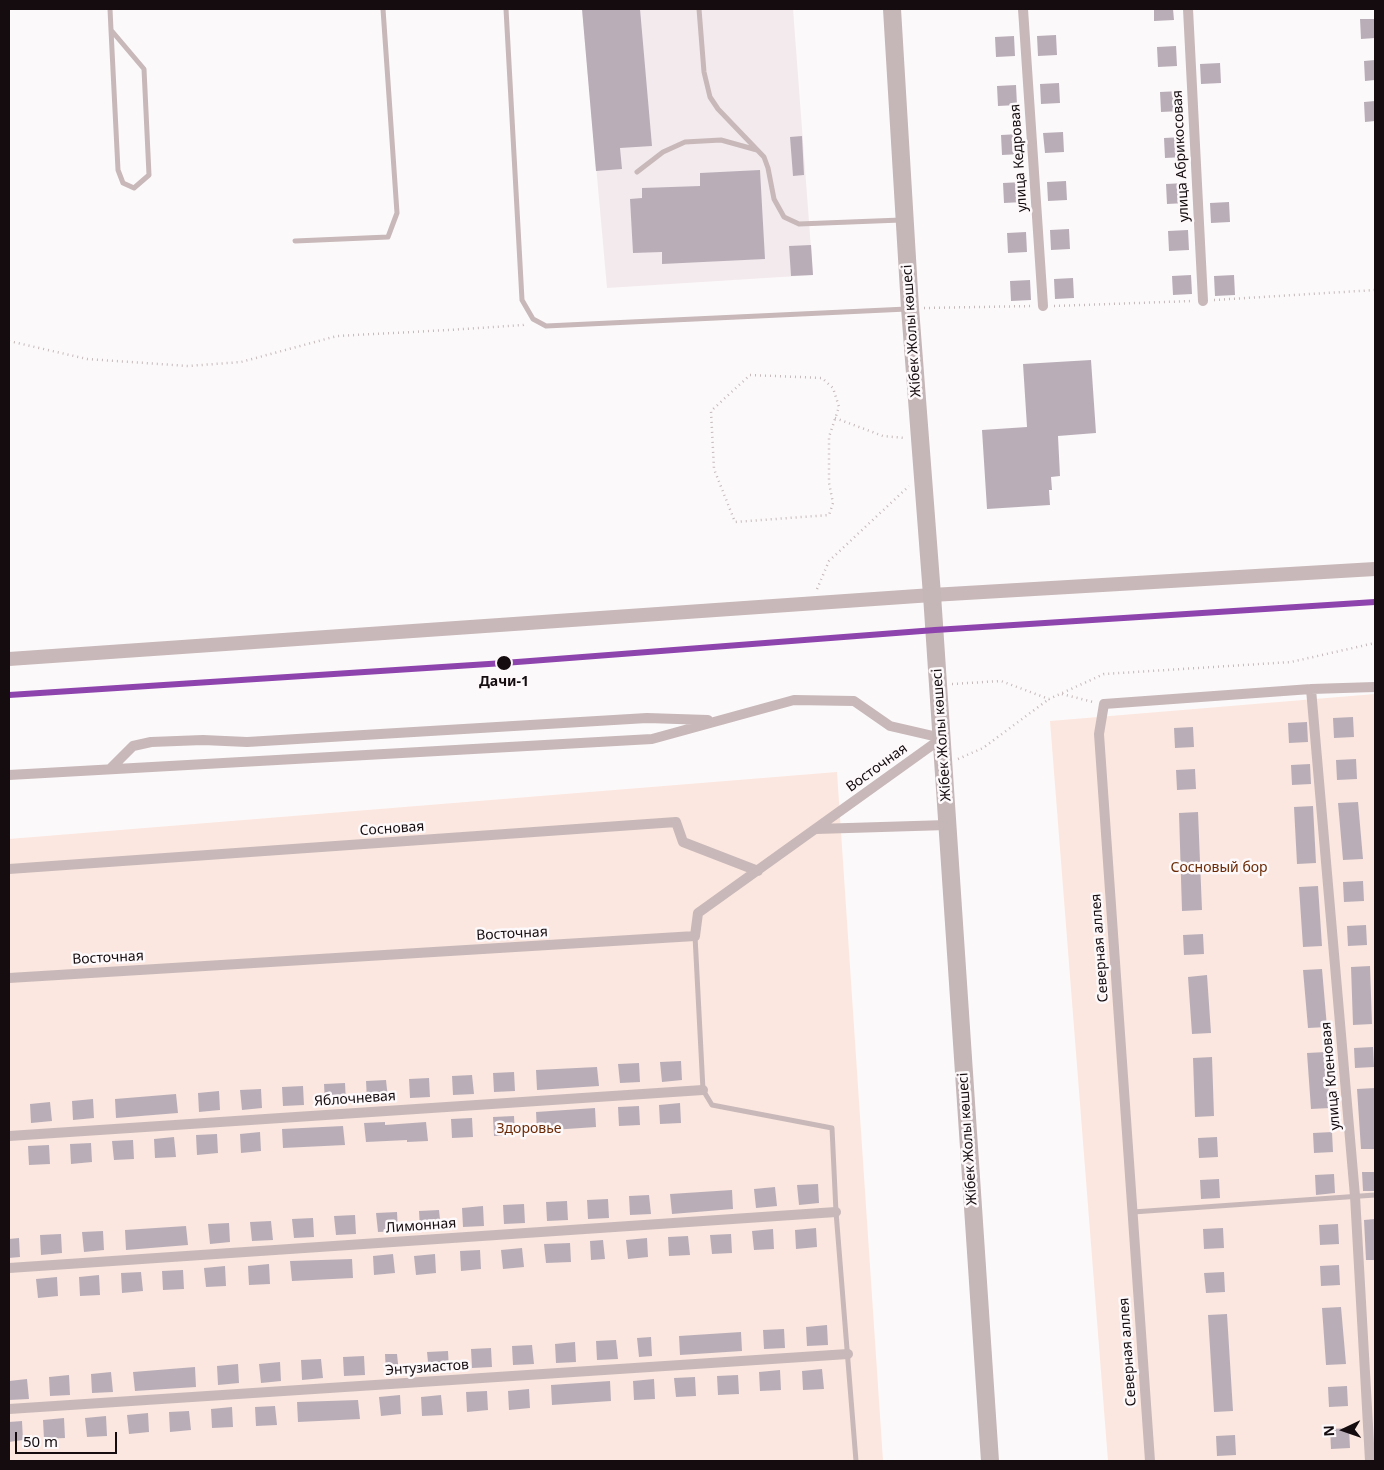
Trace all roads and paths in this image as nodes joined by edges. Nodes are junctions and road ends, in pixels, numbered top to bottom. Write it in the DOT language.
graph roads {
  1 [pos="110,9"];
  2 [pos="383,9"];
  3 [pos="506,9"];
  4 [pos="700,9"];
  5 [pos="892,9"];
  6 [pos="1023,9"];
  7 [pos="1188,9"];
  8 [pos="111,30"];
  9 [pos="758,150"];
  10 [pos="637,172"];
  11 [pos="904,220"];
  12 [pos="295,241"];
  13 [pos="1375,290"];
  14 [pos="1203,301"];
  15 [pos="1043,306"];
  16 [pos="910,308"];
  17 [pos="533,319"];
  18 [pos="9,342"];
  19 [pos="835,418"];
  20 [pos="920,439"];
  21 [pos="923,473"];
  22 [pos="1375,569"];
  23 [pos="932,595"];
  24 [pos="811,603"];
  25 [pos="1375,644"];
  26 [pos="9,659"];
  27 [pos="938,685"];
  28 [pos="1375,687"];
  29 [pos="1311,689"];
  30 [pos="1049,699"];
  31 [pos="1104,704"];
  32 [pos="718,721"];
  33 [pos="942,738"];
  34 [pos="943,760"];
  35 [pos="110,769"];
  36 [pos="9,775"];
  37 [pos="948,824"];
  38 [pos="815,829"];
  39 [pos="9,869"];
  40 [pos="758,871"];
  41 [pos="695,936"];
  42 [pos="9,978"];
  43 [pos="703,1090"];
  44 [pos="9,1136"];
  45 [pos="1375,1195"];
  46 [pos="1355,1196"];
  47 [pos="836,1212"];
  48 [pos="1132,1212"];
  49 [pos="9,1268"];
  50 [pos="848,1354"];
  51 [pos="9,1409"];
  52 [pos="856,1461"];
  53 [pos="990,1461"];
  54 [pos="1150,1461"];
  55 [pos="1370,1461"];
  1 -- 8 [label="lane"];
  2 -- 12 [label="lane"];
  3 -- 17 [label="lane"];
  4 -- 9 [label="lane"];
  5 -- 11 [label="highway, Жібек Жолы көшесі"];
  6 -- 15 [label="street, улица Кедровая"];
  7 -- 14 [label="street, улица Абрикосовая"];
  8 -- 8 [label="lane"];
  9 -- 10 [label="lane"];
  9 -- 11 [label="lane"];
  11 -- 16 [label="highway, Жібек Жолы көшесі"];
  13 -- 14 [label="path"];
  14 -- 15 [label="path"];
  15 -- 16 [label="path"];
  16 -- 17 [label="lane"];
  16 -- 20 [label="highway, Жібек Жолы көшесі"];
  17 -- 18 [label="path"];
  19 -- 19 [label="path"];
  19 -- 20 [label="path"];
  20 -- 21 [label="highway, Жібек Жолы көшесі"];
  21 -- 23 [label="highway, Жібек Жолы көшесі"];
  21 -- 24 [label="path"];
  22 -- 23 [label="street"];
  23 -- 24 [label="street"];
  23 -- 27 [label="highway, Жібек Жолы көшесі"];
  24 -- 26 [label="street"];
  25 -- 30 [label="path"];
  27 -- 30 [label="path"];
  27 -- 33 [label="highway, Жібек Жолы көшесі"];
  28 -- 29 [label="street"];
  29 -- 31 [label="street"];
  29 -- 46 [label="street, улица Кленовая"];
  30 -- 31 [label="path"];
  30 -- 34 [label="path"];
  31 -- 48 [label="street, Северная аллея"];
  32 -- 33 [label="street"];
  32 -- 35 [label="street"];
  32 -- 35 [label="street"];
  33 -- 34 [label="highway, Жібек Жолы көшесі"];
  33 -- 38 [label="street, Восточная"];
  34 -- 37 [label="highway, Жібек Жолы көшесі"];
  35 -- 36 [label="street"];
  37 -- 38 [label="street"];
  37 -- 53 [label="highway, Жібек Жолы көшесі"];
  38 -- 40 [label="street, Восточная"];
  39 -- 40 [label="street, Сосновая"];
  40 -- 41 [label="street, Восточная"];
  41 -- 42 [label="street, Восточная"];
  41 -- 43 [label="lane"];
  43 -- 44 [label="street, Яблочневая"];
  43 -- 47 [label="lane"];
  45 -- 46 [label="lane"];
  46 -- 48 [label="lane"];
  46 -- 55 [label="street, улица Кленовая"];
  47 -- 49 [label="street, Лимонная"];
  47 -- 50 [label="lane"];
  48 -- 54 [label="street, Северная аллея"];
  50 -- 51 [label="street, Энтузиастов"];
  50 -- 52 [label="lane"];
}
